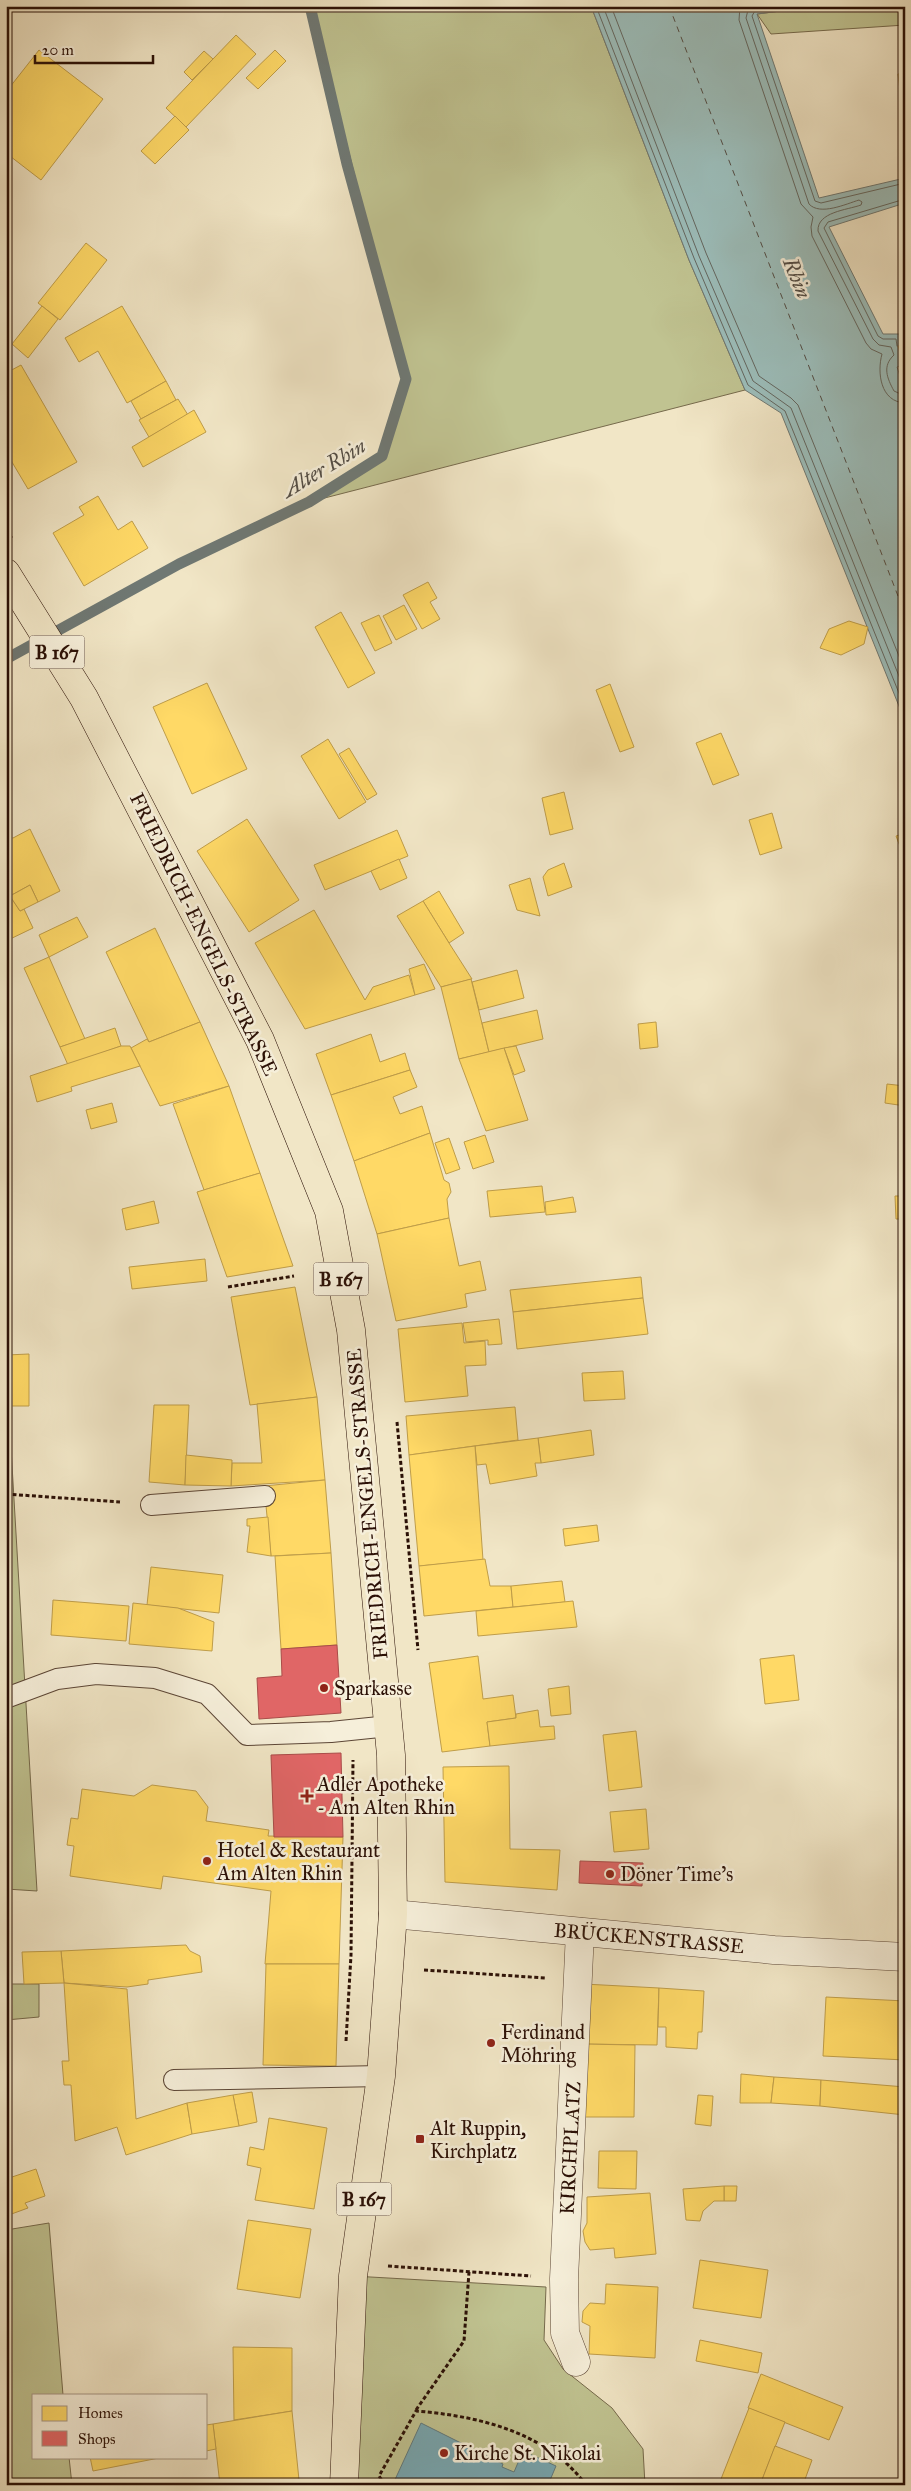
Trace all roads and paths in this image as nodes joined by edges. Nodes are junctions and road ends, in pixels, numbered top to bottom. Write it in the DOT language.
graph roads {
  1 [pos="6,573"];
  2 [pos="294,1276"];
  3 [pos="228,1288"];
  4 [pos="6,1494"];
  5 [pos="265,1496"];
  6 [pos="151,1505"];
  7 [pos="6,1698"];
  8 [pos="388,1726"];
  9 [pos="353,1730"];
  10 [pos="393,1914"];
  11 [pos="580,1932"];
  12 [pos="905,1957"];
  13 [pos="421,1970"];
  14 [pos="578,1980"];
  15 [pos="345,2076"];
  16 [pos="381,2076"];
  17 [pos="174,2080"];
  18 [pos="355,2265"];
  19 [pos="469,2272"];
  20 [pos="564,2279"];
  21 [pos="576,2362"];
  22 [pos="416,2410"];
  23 [pos="344,2485"];
  24 [pos="385,2485"];
  25 [pos="586,2485"];
  1 -- 8 [label="main road, FRIEDRICH-ENGELS-STRASSE / B 167"];
  2 -- 3 [label="path"];
  4 -- 6 [label="path"];
  5 -- 6 [label="lane"];
  7 -- 9 [label="lane"];
  8 -- 9 [label="lane"];
  8 -- 10 [label="main road, FRIEDRICH-ENGELS-STRASSE / B 167"];
  9 -- 15 [label="path"];
  10 -- 11 [label="street, BRÜCKENSTRASSE"];
  10 -- 16 [label="main road, FRIEDRICH-ENGELS-STRASSE / B 167"];
  11 -- 12 [label="street, BRÜCKENSTRASSE"];
  11 -- 14 [label="street, KIRCHPLATZ"];
  13 -- 14 [label="path"];
  14 -- 20 [label="street, KIRCHPLATZ"];
  15 -- 16 [label="lane"];
  15 -- 17 [label="lane"];
  16 -- 18 [label="main road, FRIEDRICH-ENGELS-STRASSE / B 167"];
  18 -- 19 [label="path"];
  18 -- 23 [label="main road, FRIEDRICH-ENGELS-STRASSE / B 167"];
  19 -- 20 [label="path"];
  19 -- 22 [label="path"];
  20 -- 21 [label="street, KIRCHPLATZ"];
  22 -- 24 [label="path"];
  22 -- 25 [label="path"];
}
